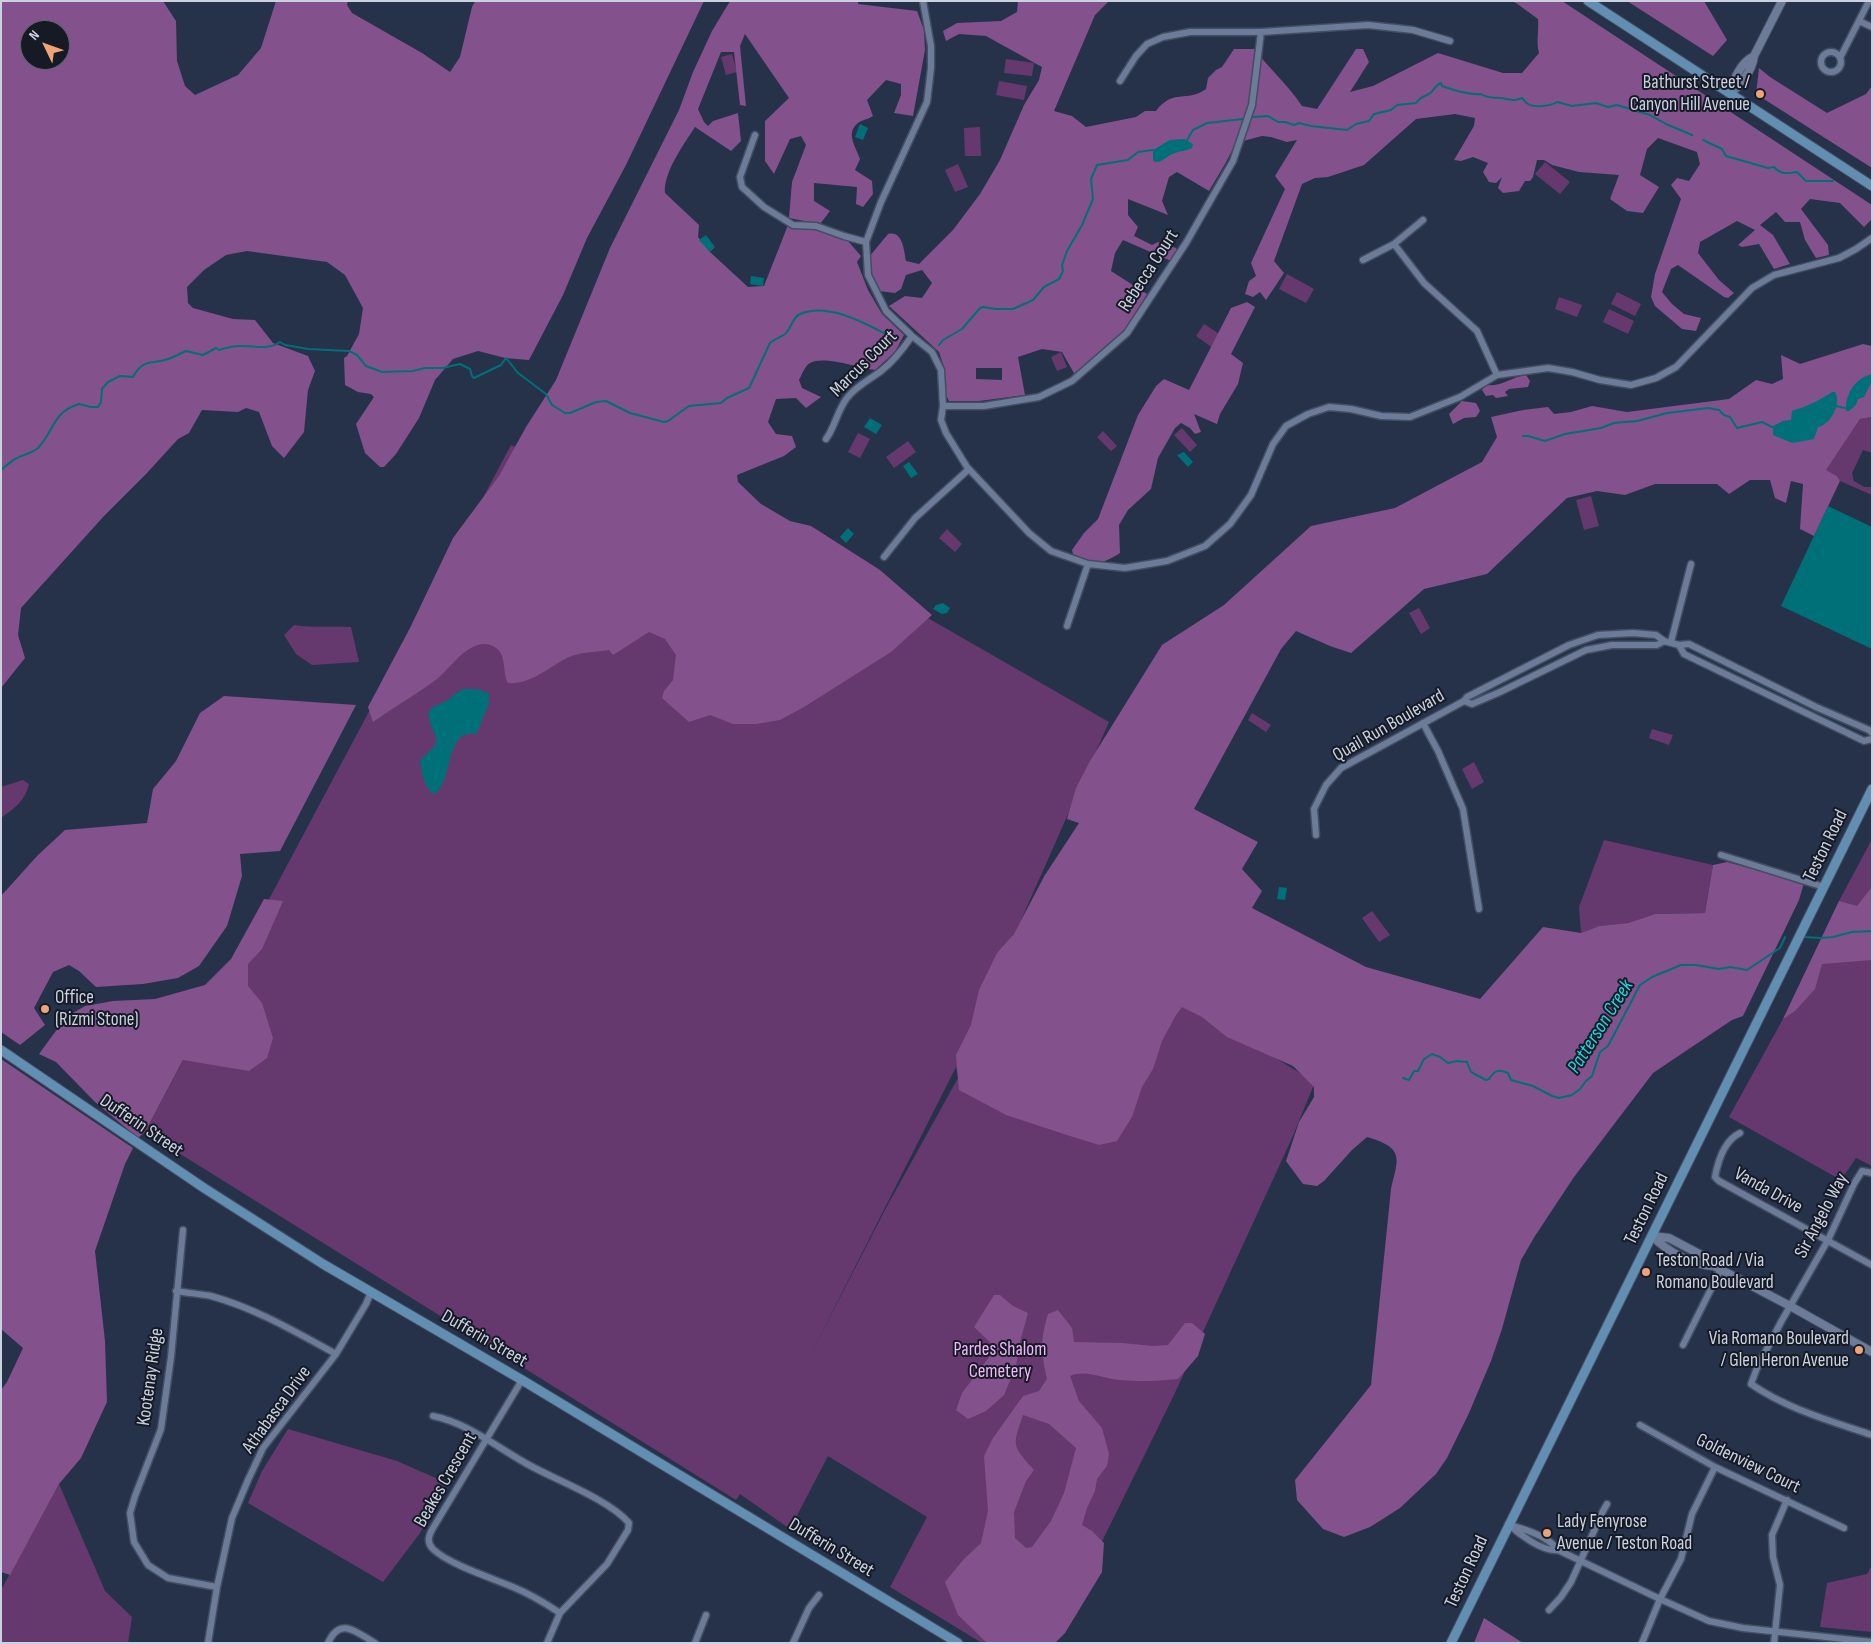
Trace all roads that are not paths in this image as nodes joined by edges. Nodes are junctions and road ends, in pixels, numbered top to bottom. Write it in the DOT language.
graph roads {
  1 [pos="923,1"];
  2 [pos="1588,1"];
  3 [pos="1782,1"];
  4 [pos="1869,1"];
  5 [pos="1859,21"];
  6 [pos="1872,27"];
  7 [pos="1261,32"];
  8 [pos="1450,41"];
  9 [pos="1840,58"];
  10 [pos="1120,81"];
  11 [pos="1730,94"];
  12 [pos="755,135"];
  13 [pos="1872,186"];
  14 [pos="1423,220"];
  15 [pos="1872,238"];
  16 [pos="866,242"];
  17 [pos="1394,244"];
  18 [pos="1363,260"];
  19 [pos="912,336"];
  20 [pos="1496,375"];
  21 [pos="943,406"];
  22 [pos="826,439"];
  23 [pos="969,470"];
  24 [pos="884,557"];
  25 [pos="1088,564"];
  26 [pos="1690,564"];
  27 [pos="1067,626"];
  28 [pos="1668,642"];
  29 [pos="1569,645"];
  30 [pos="1679,645"];
  31 [pos="1573,656"];
  32 [pos="1743,671"];
  33 [pos="1739,680"];
  34 [pos="1496,683"];
  35 [pos="1500,692"];
  36 [pos="1464,701"];
  37 [pos="1805,701"];
  38 [pos="1800,711"];
  39 [pos="1423,723"];
  40 [pos="1872,733"];
  41 [pos="1872,739"];
  42 [pos="1872,789"];
  43 [pos="1316,835"];
  44 [pos="1720,856"];
  45 [pos="1824,887"];
  46 [pos="1479,909"];
  47 [pos="1,1050"];
  48 [pos="1740,1133"];
  49 [pos="1870,1172"];
  50 [pos="184,1230"];
  51 [pos="1652,1236"];
  52 [pos="1828,1240"];
  53 [pos="1872,1264"];
  54 [pos="1718,1267"];
  55 [pos="176,1291"];
  56 [pos="371,1292"];
  57 [pos="1790,1306"];
  58 [pos="1684,1345"];
  59 [pos="1872,1352"];
  60 [pos="336,1354"];
  61 [pos="522,1380"];
  62 [pos="433,1416"];
  63 [pos="1640,1425"];
  64 [pos="1872,1435"];
  65 [pos="486,1440"];
  66 [pos="1715,1467"];
  67 [pos="1787,1500"];
  68 [pos="1607,1504"];
  69 [pos="1508,1524"];
  70 [pos="1844,1528"];
  71 [pos="1580,1560"];
  72 [pos="218,1587"];
  73 [pos="819,1595"];
  74 [pos="1660,1599"];
  75 [pos="1549,1610"];
  76 [pos="560,1613"];
  77 [pos="706,1615"];
  78 [pos="1775,1632"];
  79 [pos="1872,1642"];
  80 [pos="208,1643"];
  81 [pos="328,1643"];
  82 [pos="375,1643"];
  83 [pos="547,1643"];
  84 [pos="695,1643"];
  85 [pos="793,1643"];
  86 [pos="958,1643"];
  87 [pos="1450,1643"];
  88 [pos="1642,1643"];
  89 [pos="1774,1643"];
  1 -- 16 [label="street"];
  2 -- 11 [label="main road"];
  3 -- 11 [label="street"];
  4 -- 5 [label="street"];
  5 -- 6 [label="street"];
  5 -- 9 [label="street"];
  7 -- 8 [label="street"];
  7 -- 10 [label="street"];
  7 -- 21 [label="street, Rebecca Court"];
  11 -- 13 [label="main road"];
  12 -- 16 [label="street"];
  14 -- 17 [label="street"];
  15 -- 20 [label="street"];
  16 -- 19 [label="street"];
  17 -- 18 [label="street"];
  17 -- 20 [label="street"];
  19 -- 21 [label="street"];
  19 -- 22 [label="street, Marcus Court"];
  20 -- 25 [label="street"];
  21 -- 23 [label="street"];
  23 -- 24 [label="street"];
  23 -- 25 [label="street"];
  25 -- 27 [label="street"];
  26 -- 28 [label="street"];
  28 -- 29 [label="street, Quail Run Boulevard"];
  28 -- 30 [label="street, Quail Run Boulevard"];
  28 -- 31 [label="street, Quail Run Boulevard"];
  29 -- 31 [label="street"];
  29 -- 34 [label="street, Quail Run Boulevard"];
  30 -- 32 [label="street, Quail Run Boulevard"];
  30 -- 33 [label="street, Quail Run Boulevard"];
  31 -- 35 [label="street, Quail Run Boulevard"];
  32 -- 33 [label="street"];
  32 -- 37 [label="street, Quail Run Boulevard"];
  33 -- 38 [label="street, Quail Run Boulevard"];
  34 -- 35 [label="street"];
  34 -- 36 [label="street, Quail Run Boulevard"];
  35 -- 36 [label="street, Quail Run Boulevard"];
  36 -- 39 [label="street, Quail Run Boulevard"];
  37 -- 38 [label="street"];
  37 -- 40 [label="street, Quail Run Boulevard"];
  38 -- 41 [label="street, Quail Run Boulevard"];
  39 -- 43 [label="street, Quail Run Boulevard"];
  39 -- 46 [label="street"];
  42 -- 45 [label="main road, Teston Road"];
  44 -- 45 [label="street"];
  45 -- 51 [label="main road, Teston Road"];
  47 -- 56 [label="main road, Dufferin Street"];
  48 -- 52 [label="street, Vanda Drive"];
  49 -- 52 [label="street, Sir Angelo Way"];
  50 -- 55 [label="street, Kootenay Ridge"];
  51 -- 54 [label="street"];
  51 -- 69 [label="main road, Teston Road"];
  52 -- 53 [label="street"];
  52 -- 57 [label="street, Sir Angelo Way"];
  54 -- 57 [label="street"];
  54 -- 58 [label="street"];
  55 -- 60 [label="street"];
  55 -- 72 [label="street, Kootenay Ridge"];
  56 -- 60 [label="street, Athabasca Drive"];
  56 -- 61 [label="main road, Dufferin Street"];
  57 -- 59 [label="street"];
  57 -- 64 [label="street, Sir Angelo Way"];
  60 -- 72 [label="street, Athabasca Drive"];
  61 -- 65 [label="street, Beakes Crescent"];
  61 -- 86 [label="main road, Dufferin Street"];
  62 -- 65 [label="street"];
  63 -- 66 [label="street, Goldenview Court"];
  65 -- 76 [label="street, Beakes Crescent"];
  65 -- 76 [label="street"];
  66 -- 67 [label="street, Goldenview Court"];
  66 -- 74 [label="street"];
  67 -- 70 [label="street, Goldenview Court"];
  67 -- 78 [label="street"];
  68 -- 71 [label="street"];
  69 -- 71 [label="street"];
  69 -- 87 [label="main road, Teston Road"];
  71 -- 74 [label="street"];
  71 -- 75 [label="street"];
  72 -- 80 [label="street, Athabasca Drive"];
  73 -- 85 [label="street"];
  74 -- 78 [label="street"];
  74 -- 88 [label="street"];
  76 -- 83 [label="street"];
  77 -- 84 [label="street"];
  78 -- 79 [label="street"];
  78 -- 89 [label="street"];
  81 -- 82 [label="street"];
}
